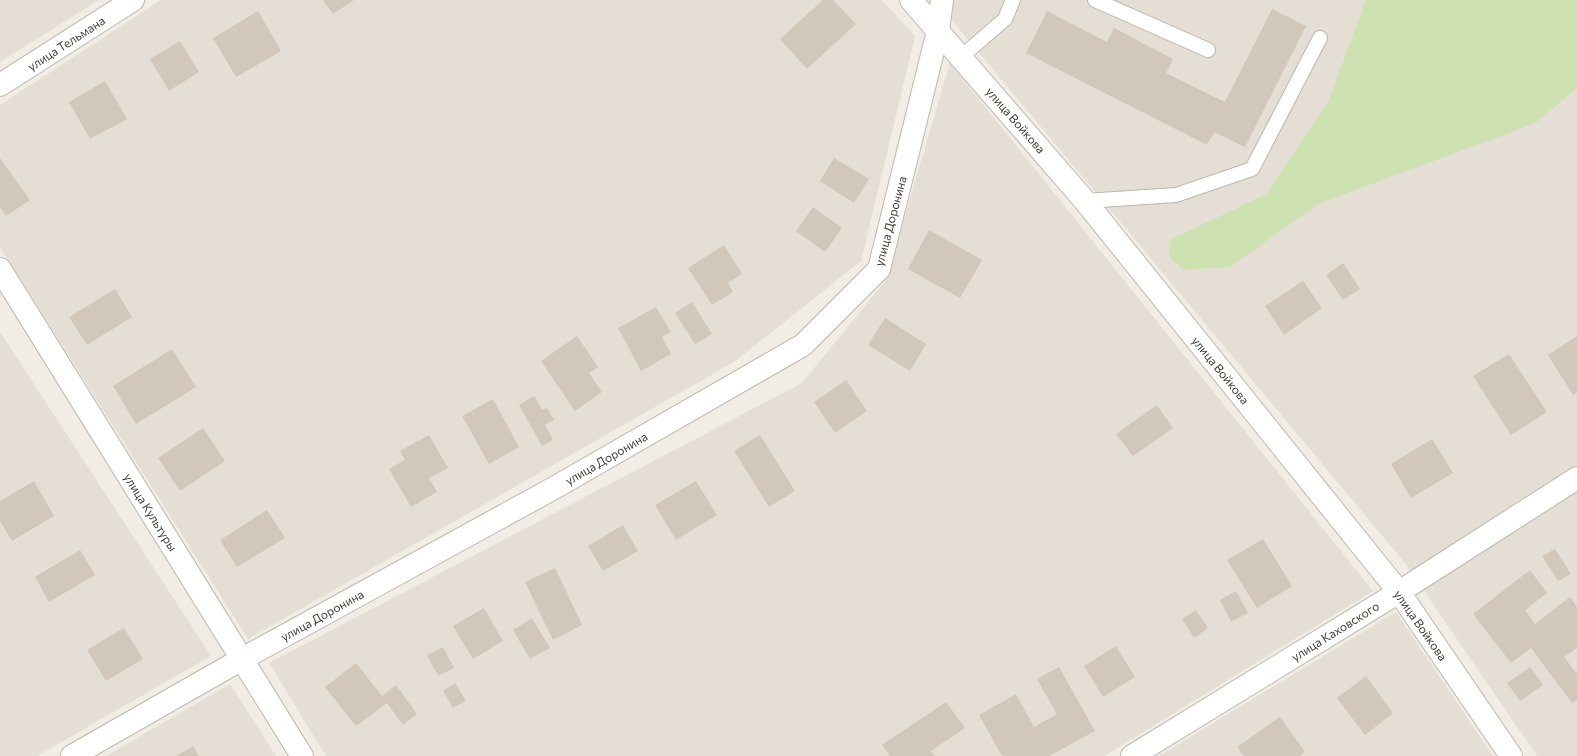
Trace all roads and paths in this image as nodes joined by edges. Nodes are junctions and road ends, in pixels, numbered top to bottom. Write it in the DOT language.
graph roads {
  1 [pos="133,0"];
  2 [pos="912,0"];
  3 [pos="942,0"];
  4 [pos="1013,0"];
  5 [pos="1095,0"];
  6 [pos="938,31"];
  7 [pos="1320,38"];
  8 [pos="1208,50"];
  9 [pos="961,58"];
  10 [pos="0,85"];
  11 [pos="1085,201"];
  12 [pos="0,269"];
  13 [pos="1577,478"];
  14 [pos="1399,592"];
  15 [pos="242,659"];
  16 [pos="72,756"];
  17 [pos="302,756"];
  18 [pos="1132,756"];
  19 [pos="1511,756"];
  1 -- 10 [label="street, улица Тельмана"];
  2 -- 6 [label="street, улица Войкова"];
  3 -- 6 [label="street, улица Доронина"];
  4 -- 9 [label="lane"];
  5 -- 8 [label="lane"];
  6 -- 9 [label="street, улица Войкова"];
  6 -- 15 [label="street, улица Доронина"];
  7 -- 11 [label="lane"];
  9 -- 11 [label="street, улица Войкова"];
  11 -- 14 [label="street, улица Войкова"];
  12 -- 15 [label="street, улица Культуры"];
  13 -- 14 [label="street, улица Каховского"];
  14 -- 18 [label="street, улица Каховского"];
  14 -- 19 [label="street, улица Войкова"];
  15 -- 16 [label="street, улица Доронина"];
  15 -- 17 [label="street, улица Культуры"];
}
